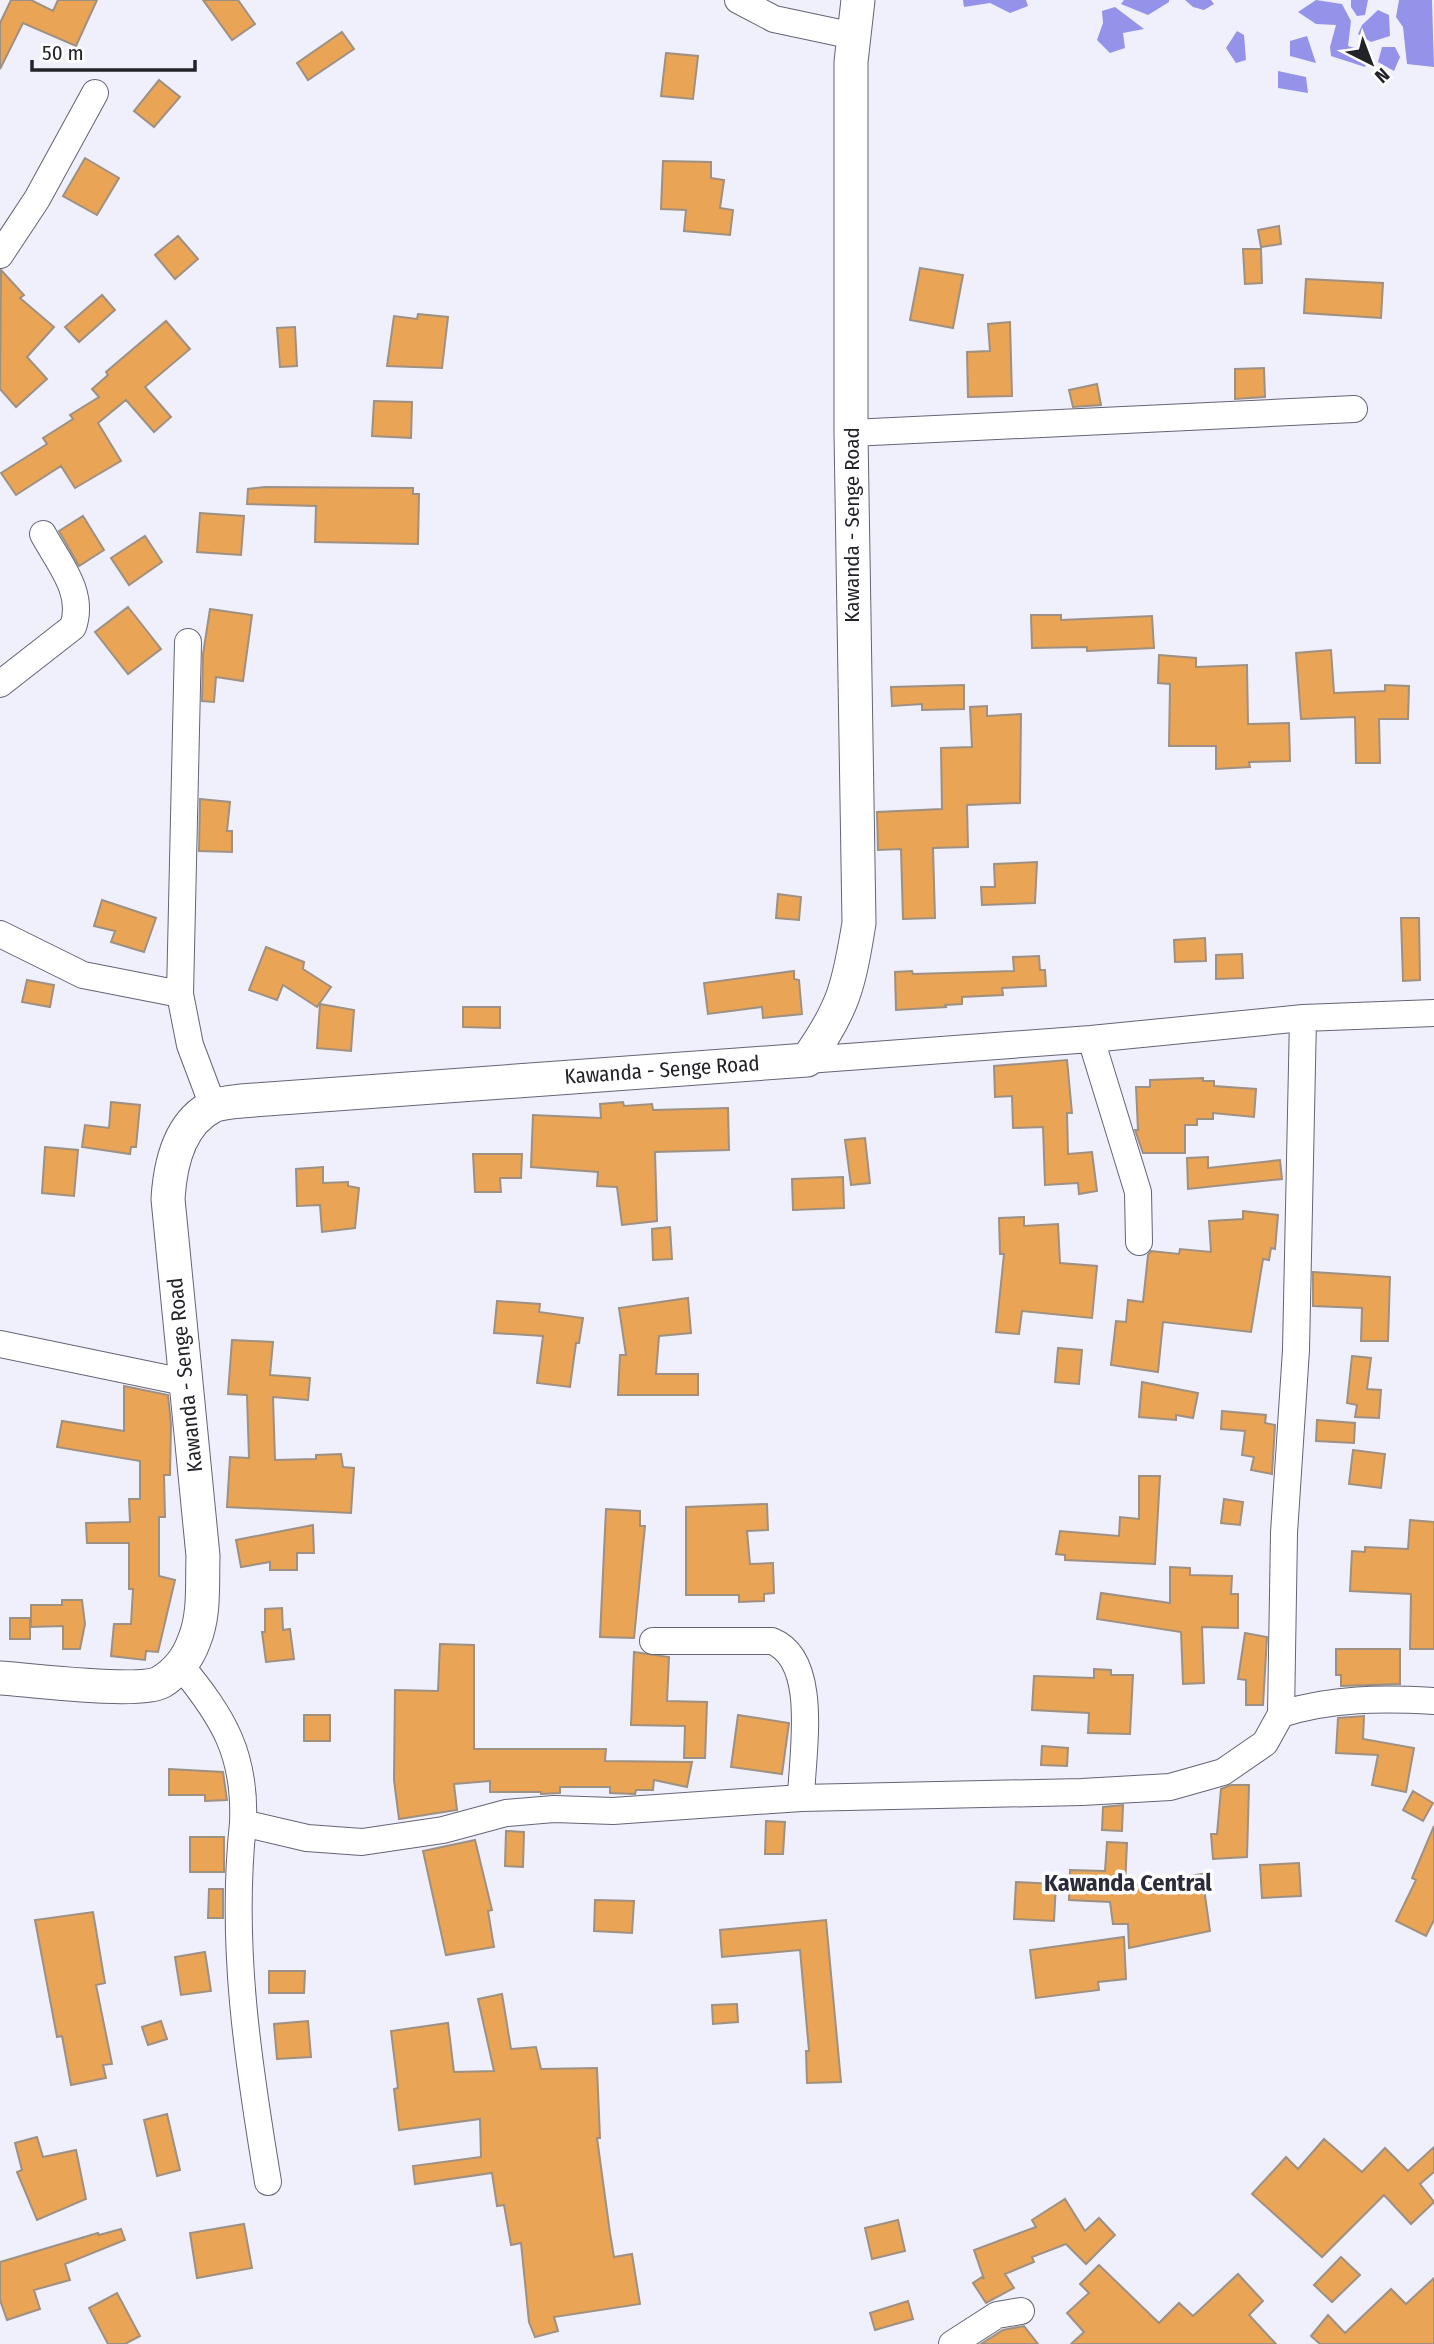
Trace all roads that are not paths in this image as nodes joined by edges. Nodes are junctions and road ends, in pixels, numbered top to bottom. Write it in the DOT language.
graph roads {
  1 [pos="738,0"];
  2 [pos="858,0"];
  3 [pos="854,36"];
  4 [pos="95,93"];
  5 [pos="0,255"];
  6 [pos="1354,409"];
  7 [pos="851,433"];
  8 [pos="43,534"];
  9 [pos="188,642"];
  10 [pos="0,684"];
  11 [pos="0,934"];
  12 [pos="180,994"];
  13 [pos="1434,1013"];
  14 [pos="1303,1018"];
  15 [pos="1091,1039"];
  16 [pos="807,1060"];
  17 [pos="213,1106"];
  18 [pos="1139,1242"];
  19 [pos="0,1344"];
  20 [pos="184,1382"];
  21 [pos="653,1641"];
  22 [pos="181,1666"];
  23 [pos="0,1678"];
  24 [pos="1434,1701"];
  25 [pos="1281,1714"];
  26 [pos="801,1798"];
  27 [pos="243,1823"];
  28 [pos="268,2182"];
  29 [pos="1021,2311"];
  30 [pos="952,2344"];
  1 -- 3 [label="street"];
  2 -- 3 [label="street, Kawanda - Senge Road"];
  3 -- 7 [label="street, Kawanda - Senge Road"];
  4 -- 5 [label="street"];
  6 -- 7 [label="street"];
  7 -- 16 [label="street, Kawanda - Senge Road"];
  8 -- 10 [label="street"];
  9 -- 12 [label="street"];
  11 -- 12 [label="street"];
  12 -- 17 [label="street"];
  13 -- 14 [label="street"];
  14 -- 15 [label="street"];
  14 -- 25 [label="street"];
  15 -- 16 [label="street"];
  15 -- 18 [label="street"];
  16 -- 17 [label="street, Kawanda - Senge Road"];
  17 -- 20 [label="street, Kawanda - Senge Road"];
  19 -- 20 [label="street"];
  20 -- 22 [label="street, Kawanda - Senge Road"];
  21 -- 26 [label="street"];
  22 -- 23 [label="street"];
  22 -- 27 [label="street"];
  24 -- 25 [label="street"];
  25 -- 26 [label="street"];
  26 -- 27 [label="street"];
  27 -- 28 [label="street"];
  29 -- 30 [label="street"];
}
